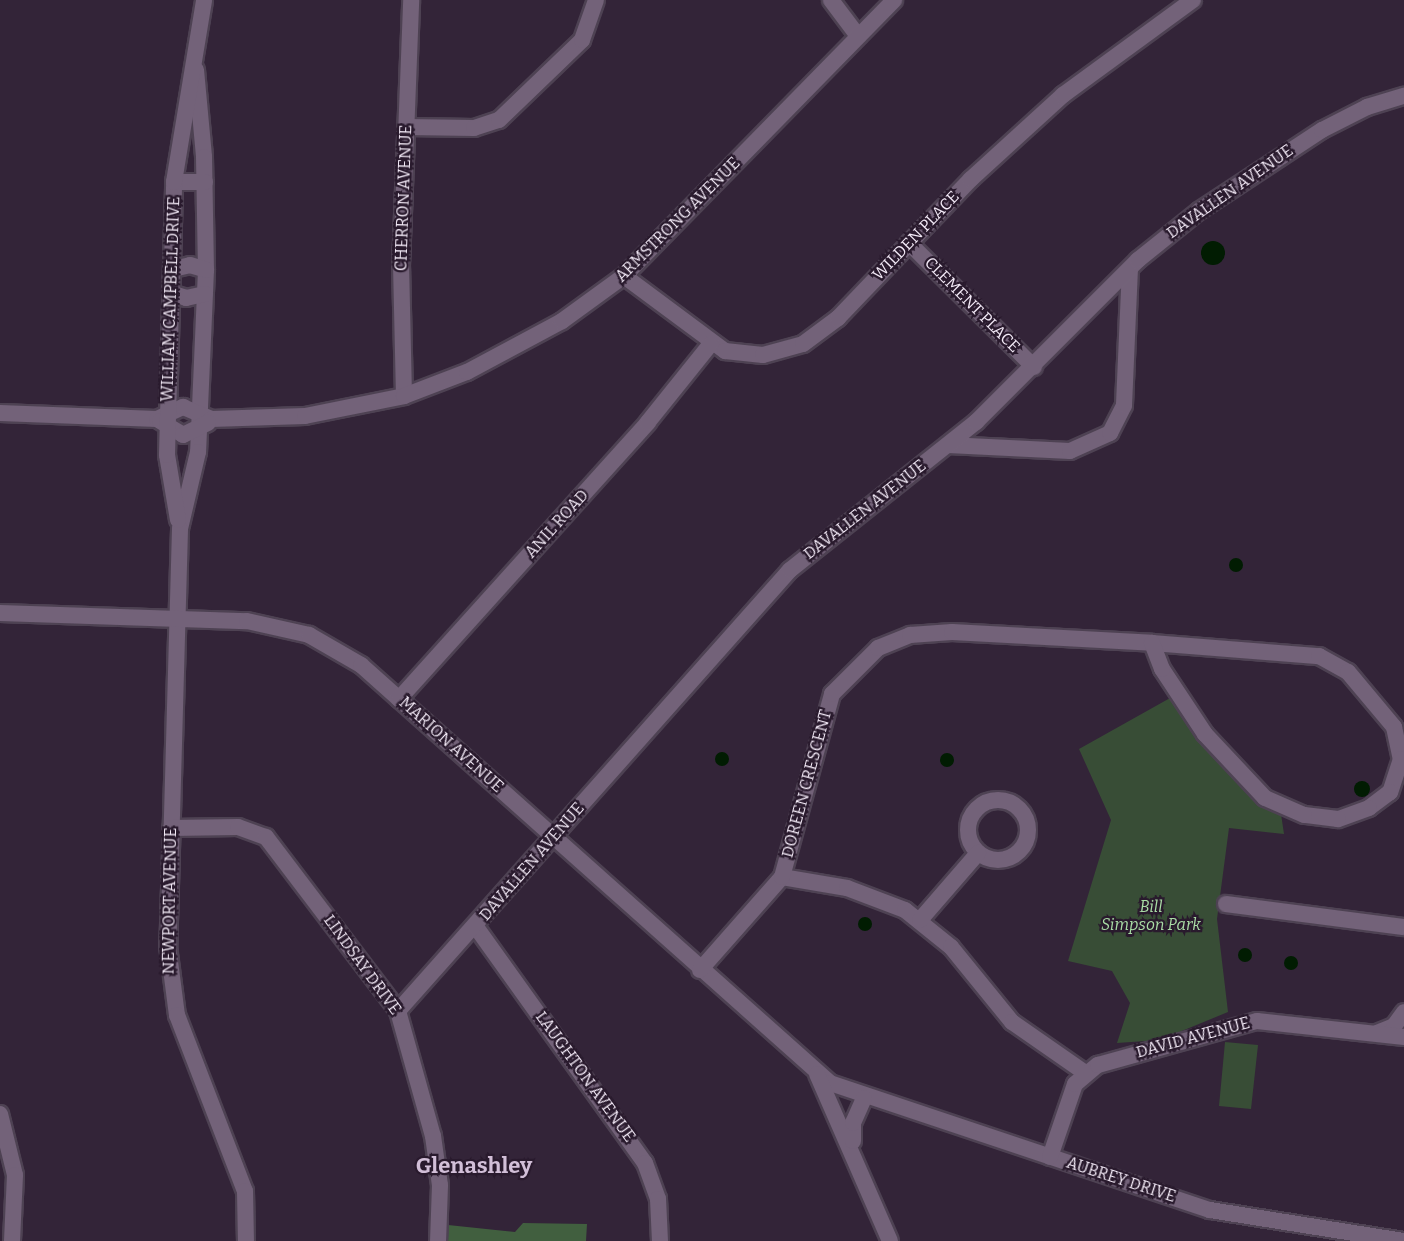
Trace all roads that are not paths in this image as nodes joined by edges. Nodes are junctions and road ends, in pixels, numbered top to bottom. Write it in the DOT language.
graph roads {
  1 [pos="204,0"];
  2 [pos="411,0"];
  3 [pos="596,0"];
  4 [pos="831,0"];
  5 [pos="894,0"];
  6 [pos="1193,0"];
  7 [pos="858,36"];
  8 [pos="196,70"];
  9 [pos="1404,96"];
  10 [pos="407,128"];
  11 [pos="174,182"];
  12 [pos="206,182"];
  13 [pos="909,243"];
  14 [pos="173,269"];
  15 [pos="206,270"];
  16 [pos="1130,270"];
  17 [pos="624,276"];
  18 [pos="171,292"];
  19 [pos="205,294"];
  20 [pos="1103,297"];
  21 [pos="1128,324"];
  22 [pos="710,345"];
  23 [pos="1034,367"];
  24 [pos="404,396"];
  25 [pos="0,413"];
  26 [pos="164,419"];
  27 [pos="204,420"];
  28 [pos="948,445"];
  29 [pos="180,529"];
  30 [pos="0,613"];
  31 [pos="177,618"];
  32 [pos="1152,643"];
  33 [pos="399,699"];
  34 [pos="171,828"];
  35 [pos="555,838"];
  36 [pos="978,853"];
  37 [pos="782,877"];
  38 [pos="1226,904"];
  39 [pos="920,920"];
  40 [pos="476,927"];
  41 [pos="1404,927"];
  42 [pos="700,970"];
  43 [pos="398,1011"];
  44 [pos="1404,1012"];
  45 [pos="1376,1033"];
  46 [pos="1404,1037"];
  47 [pos="1084,1072"];
  48 [pos="817,1073"];
  49 [pos="845,1090"];
  50 [pos="864,1098"];
  51 [pos="0,1114"];
  52 [pos="853,1145"];
  53 [pos="1050,1157"];
  54 [pos="1322,1235"];
  55 [pos="12,1241"];
  56 [pos="246,1241"];
  57 [pos="438,1241"];
  58 [pos="660,1241"];
  59 [pos="891,1241"];
  60 [pos="1404,1241"];
  1 -- 8 [label="street, WILLIAM CAMPBELL DRIVE"];
  2 -- 10 [label="street, CHERRON AVENUE"];
  3 -- 10 [label="street"];
  4 -- 7 [label="street"];
  5 -- 7 [label="street, ARMSTRONG AVENUE"];
  6 -- 13 [label="street, WILDEN PLACE"];
  7 -- 17 [label="street, ARMSTRONG AVENUE"];
  8 -- 11 [label="street, WILLIAM CAMPBELL DRIVE"];
  8 -- 12 [label="street, WILLIAM CAMPBELL DRIVE"];
  9 -- 16 [label="street, DAVALLEN AVENUE"];
  10 -- 24 [label="street, CHERRON AVENUE"];
  11 -- 12 [label="street"];
  11 -- 14 [label="street, WILLIAM CAMPBELL DRIVE"];
  12 -- 15 [label="street, WILLIAM CAMPBELL DRIVE"];
  13 -- 22 [label="street, WILDEN PLACE"];
  13 -- 23 [label="street, CLEMENT PLACE"];
  14 -- 15 [label="street"];
  14 -- 18 [label="street, WILLIAM CAMPBELL DRIVE"];
  15 -- 19 [label="street, WILLIAM CAMPBELL DRIVE"];
  16 -- 20 [label="street, DAVALLEN AVENUE"];
  16 -- 21 [label="street"];
  17 -- 22 [label="street, WILDEN PLACE"];
  17 -- 24 [label="street, ARMSTRONG AVENUE"];
  18 -- 19 [label="street"];
  18 -- 26 [label="street, WILLIAM CAMPBELL DRIVE"];
  19 -- 27 [label="street, WILLIAM CAMPBELL DRIVE"];
  20 -- 21 [label="street"];
  20 -- 23 [label="street, DAVALLEN AVENUE"];
  21 -- 28 [label="street"];
  22 -- 33 [label="street, ANIL ROAD"];
  23 -- 28 [label="street, DAVALLEN AVENUE"];
  24 -- 27 [label="street, ARMSTRONG AVENUE"];
  25 -- 26 [label="street"];
  26 -- 27 [label="street"];
  26 -- 27 [label="street"];
  26 -- 29 [label="street, WILLIAM CAMPBELL DRIVE"];
  27 -- 29 [label="street, WILLIAM CAMPBELL DRIVE"];
  28 -- 35 [label="street, DAVALLEN AVENUE"];
  29 -- 31 [label="street, WILLIAM CAMPBELL DRIVE"];
  30 -- 31 [label="street, MARION AVENUE"];
  31 -- 33 [label="street, MARION AVENUE"];
  31 -- 34 [label="street, NEWPORT AVENUE"];
  32 -- 32 [label="street, DOREEN CRESCENT"];
  32 -- 37 [label="street, DOREEN CRESCENT"];
  33 -- 35 [label="street, MARION AVENUE"];
  34 -- 43 [label="street, LINDSAY DRIVE"];
  34 -- 56 [label="street, NEWPORT AVENUE"];
  35 -- 40 [label="street, DAVALLEN AVENUE"];
  35 -- 42 [label="street, MARION AVENUE"];
  36 -- 39 [label="street"];
  37 -- 39 [label="street"];
  37 -- 42 [label="street, DOREEN CRESCENT"];
  38 -- 41 [label="street"];
  39 -- 47 [label="street"];
  40 -- 43 [label="street, DAVALLEN AVENUE"];
  40 -- 58 [label="street, LAUGHTON AVENUE"];
  42 -- 48 [label="street, MARION AVENUE"];
  43 -- 57 [label="street, LINDSAY DRIVE"];
  44 -- 45 [label="street"];
  45 -- 46 [label="street, DAVID AVENUE"];
  45 -- 47 [label="street, DAVID AVENUE"];
  47 -- 53 [label="street"];
  48 -- 49 [label="street, MARION AVENUE"];
  48 -- 52 [label="street, MARION AVENUE"];
  49 -- 50 [label="street, AUBREY DRIVE"];
  50 -- 52 [label="street, MARION AVENUE"];
  50 -- 53 [label="street, AUBREY DRIVE"];
  51 -- 55 [label="street"];
  52 -- 59 [label="street, MARION AVENUE"];
  53 -- 54 [label="street, AUBREY DRIVE"];
  54 -- 60 [label="street, AUBREY DRIVE"];
}
